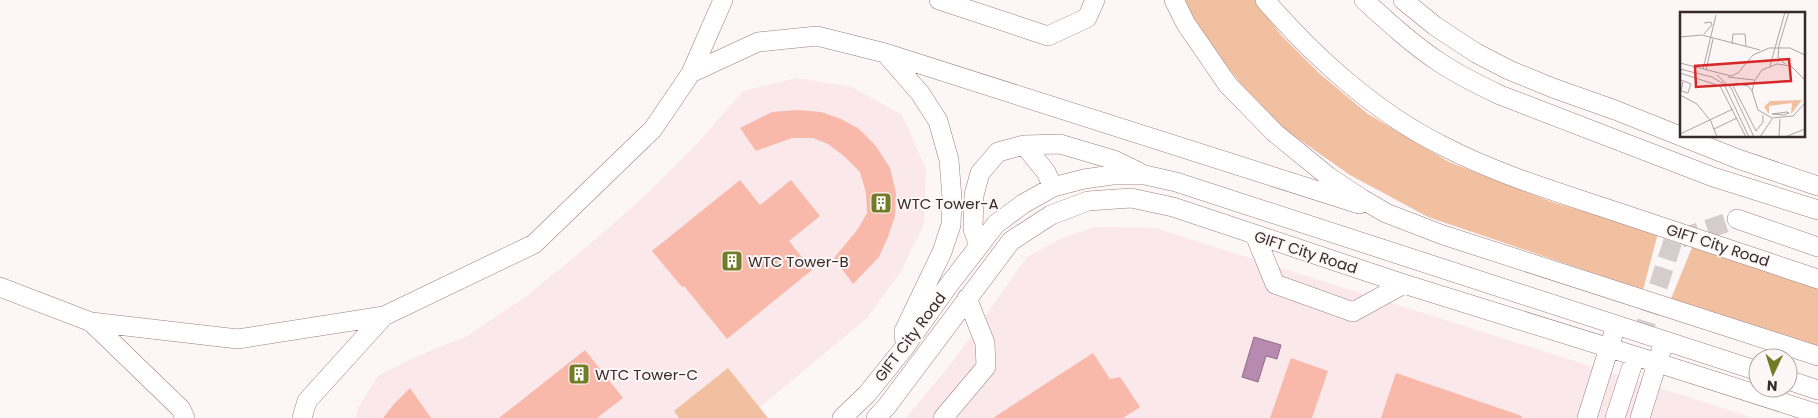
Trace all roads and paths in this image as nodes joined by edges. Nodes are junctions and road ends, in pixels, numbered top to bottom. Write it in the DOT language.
graph roads {
  1 [pos="723,0"];
  2 [pos="939,0"];
  3 [pos="1095,0"];
  4 [pos="1174,0"];
  5 [pos="1265,0"];
  6 [pos="1364,0"];
  7 [pos="1403,0"];
  8 [pos="885,53"];
  9 [pos="690,73"];
  10 [pos="1680,136"];
  11 [pos="1685,138"];
  12 [pos="1024,145"];
  13 [pos="1145,174"];
  14 [pos="1818,186"];
  15 [pos="1053,187"];
  16 [pos="1818,210"];
  17 [pos="1386,213"];
  18 [pos="1737,219"];
  19 [pos="1255,235"];
  20 [pos="979,246"];
  21 [pos="1818,246"];
  22 [pos="1818,278"];
  23 [pos="1404,284"];
  24 [pos="0,287"];
  25 [pos="967,298"];
  26 [pos="384,316"];
  27 [pos="91,322"];
  28 [pos="1615,324"];
  29 [pos="1664,340"];
  30 [pos="904,348"];
  31 [pos="1610,348"];
  32 [pos="1818,356"];
  33 [pos="1658,363"];
  34 [pos="1632,366"];
  35 [pos="1748,368"];
  36 [pos="1798,383"];
  37 [pos="1818,390"];
  38 [pos="1818,414"];
  39 [pos="185,418"];
  40 [pos="302,418"];
  41 [pos="842,418"];
  42 [pos="876,418"];
  43 [pos="943,418"];
  44 [pos="1587,418"];
  45 [pos="1615,418"];
  46 [pos="1640,418"];
  1 -- 9 [label="street"];
  2 -- 3 [label="street"];
  4 -- 17 [label="street"];
  5 -- 22 [label="street, GIFT City Road"];
  6 -- 16 [label="street"];
  7 -- 10 [label="street"];
  8 -- 9 [label="street"];
  8 -- 17 [label="street"];
  8 -- 30 [label="street"];
  9 -- 26 [label="street"];
  11 -- 14 [label="street"];
  12 -- 13 [label="street"];
  12 -- 15 [label="street"];
  12 -- 20 [label="street"];
  13 -- 15 [label="street, GIFT City Road"];
  13 -- 28 [label="street, GIFT City Road"];
  15 -- 20 [label="street, GIFT City Road"];
  17 -- 32 [label="street"];
  18 -- 21 [label="street"];
  19 -- 23 [label="street, GIFT City Road"];
  19 -- 23 [label="street"];
  19 -- 25 [label="street, GIFT City Road"];
  20 -- 30 [label="street, GIFT City Road"];
  23 -- 31 [label="street, GIFT City Road"];
  24 -- 27 [label="street"];
  25 -- 42 [label="street, GIFT City Road"];
  25 -- 43 [label="street"];
  26 -- 27 [label="street"];
  26 -- 40 [label="street"];
  27 -- 39 [label="street"];
  28 -- 29 [label="street, GIFT City Road"];
  28 -- 31 [label="street"];
  29 -- 33 [label="street"];
  29 -- 35 [label="street, GIFT City Road"];
  30 -- 41 [label="street, GIFT City Road"];
  31 -- 33 [label="street, GIFT City Road"];
  31 -- 44 [label="street"];
  33 -- 38 [label="street, GIFT City Road"];
  33 -- 46 [label="street"];
  34 -- 45 [label="street"];
  36 -- 37 [label="street"];
}
